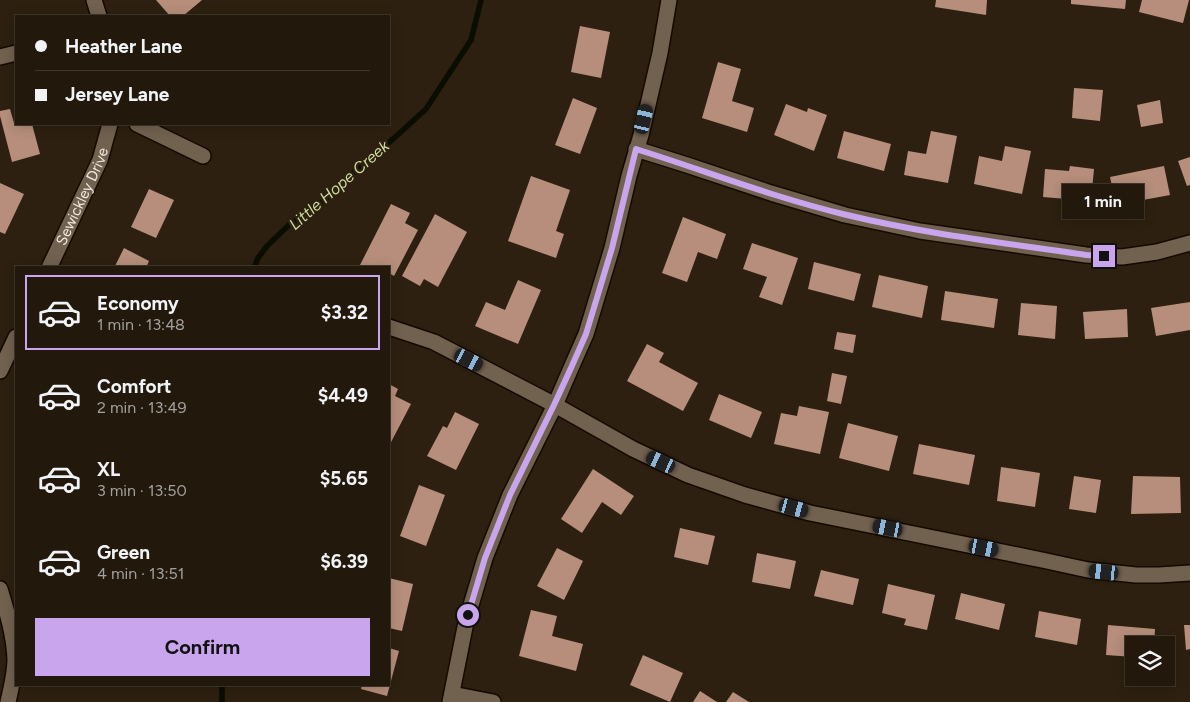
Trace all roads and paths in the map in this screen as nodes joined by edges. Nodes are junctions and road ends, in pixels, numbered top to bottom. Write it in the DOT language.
graph roads {
  1 [pos="94,0"];
  2 [pos="669,0"];
  3 [pos="99,15"];
  4 [pos="15,53"];
  5 [pos="0,57"];
  6 [pos="110,125"];
  7 [pos="139,125"];
  8 [pos="636,149"];
  9 [pos="203,156"];
  10 [pos="1190,243"];
  11 [pos="50,266"];
  12 [pos="390,327"];
  13 [pos="15,339"];
  14 [pos="0,372"];
  15 [pos="554,405"];
  16 [pos="1190,573"];
  17 [pos="0,590"];
  18 [pos="451,698"];
  19 [pos="8,702"];
  20 [pos="493,702"];
  1 -- 3 [label="street"];
  2 -- 8 [label="street"];
  4 -- 5 [label="street"];
  6 -- 11 [label="street, Sewickley Drive"];
  7 -- 9 [label="street"];
  8 -- 10 [label="street"];
  8 -- 15 [label="street"];
  12 -- 15 [label="street"];
  13 -- 14 [label="street"];
  15 -- 16 [label="street"];
  15 -- 18 [label="street"];
  17 -- 19 [label="street"];
  18 -- 20 [label="street"];
}
